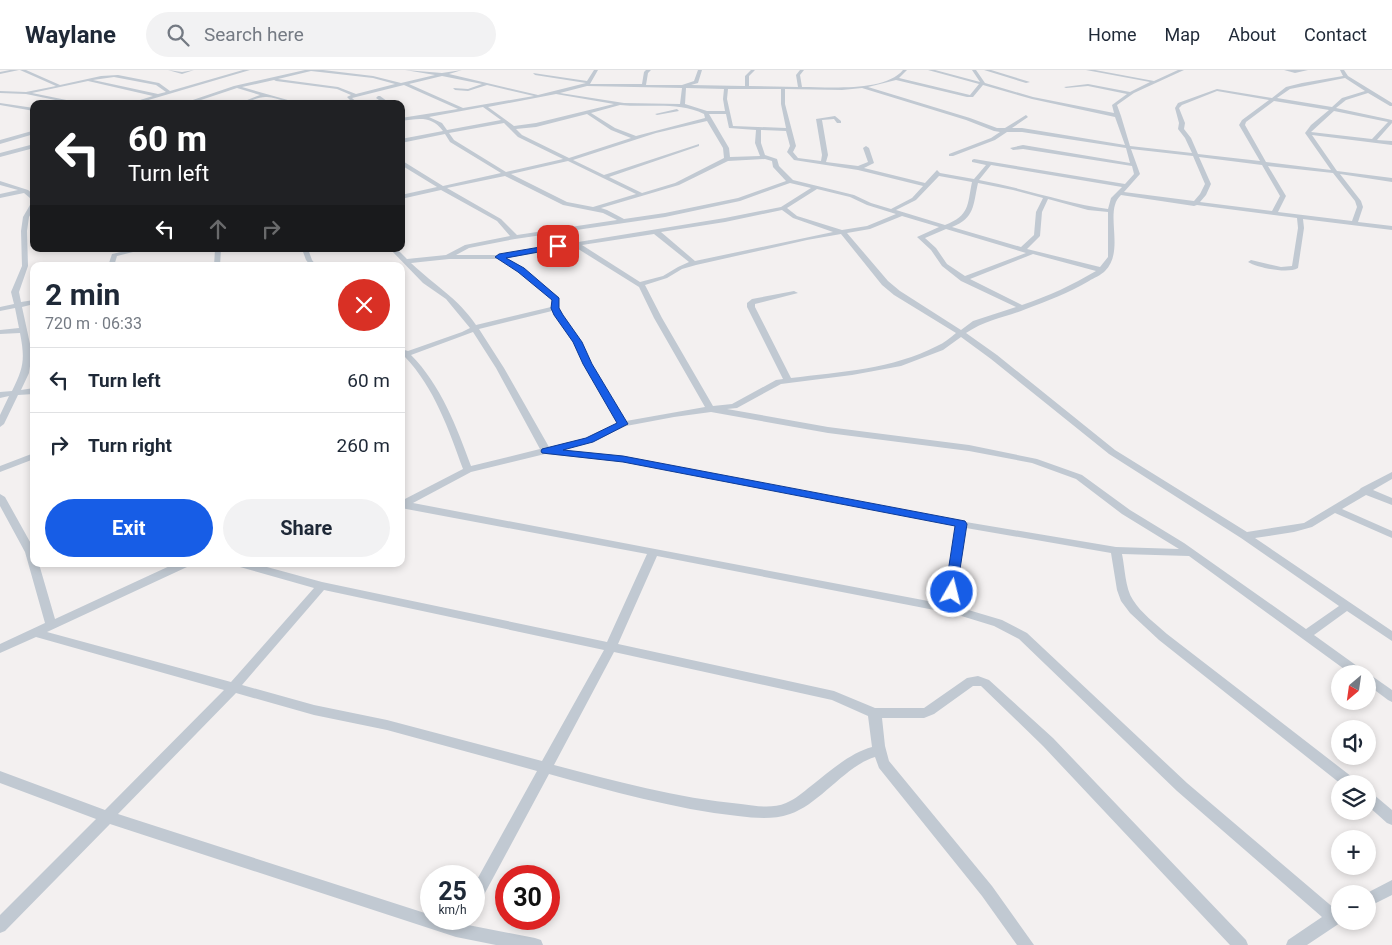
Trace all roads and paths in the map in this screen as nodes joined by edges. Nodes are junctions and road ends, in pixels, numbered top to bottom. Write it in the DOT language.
graph roads {
  1 [pos="17,70"];
  2 [pos="22,70"];
  3 [pos="96,70"];
  4 [pos="170,70"];
  5 [pos="192,70"];
  6 [pos="248,70"];
  7 [pos="311,70"];
  8 [pos="407,70"];
  9 [pos="460,70"];
  10 [pos="592,70"];
  11 [pos="596,70"];
  12 [pos="649,70"];
  13 [pos="700,70"];
  14 [pos="754,70"];
  15 [pos="802,70"];
  16 [pos="905,70"];
  17 [pos="930,70"];
  18 [pos="974,70"];
  19 [pos="986,70"];
  20 [pos="1088,70"];
  21 [pos="1167,70"];
  22 [pos="1286,70"];
  23 [pos="1306,70"];
  24 [pos="1342,70"];
  25 [pos="1179,71"];
  26 [pos="38,72"];
  27 [pos="32,73"];
  28 [pos="0,74"];
  29 [pos="440,74"];
  30 [pos="535,74"];
  31 [pos="104,77"];
  32 [pos="1346,77"];
  33 [pos="894,78"];
  34 [pos="270,79"];
  35 [pos="90,81"];
  36 [pos="1028,82"];
  37 [pos="1156,82"];
  38 [pos="402,84"];
  39 [pos="488,84"];
  40 [pos="588,84"];
  41 [pos="982,84"];
  42 [pos="58,85"];
  43 [pos="617,85"];
  44 [pos="644,85"];
  45 [pos="684,86"];
  46 [pos="236,87"];
  47 [pos="726,87"];
  48 [pos="862,87"];
  49 [pos="1066,87"];
  50 [pos="747,88"];
  51 [pos="783,88"];
  52 [pos="800,88"];
  53 [pos="455,89"];
  54 [pos="1369,91"];
  55 [pos="0,92"];
  56 [pos="168,92"];
  57 [pos="25,93"];
  58 [pos="557,93"];
  59 [pos="1130,93"];
  60 [pos="18,94"];
  61 [pos="157,95"];
  62 [pos="264,95"];
  63 [pos="355,95"];
  64 [pos="38,96"];
  65 [pos="541,96"];
  66 [pos="378,97"];
  67 [pos="1392,98"];
  68 [pos="0,99"];
  69 [pos="61,100"];
  70 [pos="141,100"];
  71 [pos="195,100"];
  72 [pos="250,100"];
  73 [pos="284,100"];
  74 [pos="352,100"];
  75 [pos="383,100"];
  76 [pos="1272,100"];
  77 [pos="1385,100"];
  78 [pos="607,102"];
  79 [pos="0,104"];
  80 [pos="623,104"];
  81 [pos="1392,104"];
  82 [pos="484,106"];
  83 [pos="682,106"];
  84 [pos="690,107"];
  85 [pos="30,109"];
  86 [pos="462,109"];
  87 [pos="1333,109"];
  88 [pos="728,112"];
  89 [pos="408,114"];
  90 [pos="589,114"];
  91 [pos="657,114"];
  92 [pos="422,116"];
  93 [pos="706,116"];
  94 [pos="1026,116"];
  95 [pos="1119,116"];
  96 [pos="414,117"];
  97 [pos="405,119"];
  98 [pos="504,120"];
  99 [pos="839,122"];
  100 [pos="512,128"];
  101 [pos="759,129"];
  102 [pos="788,130"];
  103 [pos="1005,130"];
  104 [pos="30,133"];
  105 [pos="446,133"];
  106 [pos="1308,133"];
  107 [pos="0,137"];
  108 [pos="637,138"];
  109 [pos="9,139"];
  110 [pos="405,140"];
  111 [pos="1373,141"];
  112 [pos="0,142"];
  113 [pos="1392,143"];
  114 [pos="697,145"];
  115 [pos="30,147"];
  116 [pos="1129,147"];
  117 [pos="866,148"];
  118 [pos="1012,148"];
  119 [pos="951,154"];
  120 [pos="0,155"];
  121 [pos="1194,155"];
  122 [pos="765,157"];
  123 [pos="727,159"];
  124 [pos="567,160"];
  125 [pos="974,161"];
  126 [pos="823,162"];
  127 [pos="1263,163"];
  128 [pos="405,164"];
  129 [pos="989,164"];
  130 [pos="1134,166"];
  131 [pos="858,168"];
  132 [pos="1335,172"];
  133 [pos="506,174"];
  134 [pos="603,177"];
  135 [pos="1392,180"];
  136 [pos="790,181"];
  137 [pos="975,181"];
  138 [pos="0,183"];
  139 [pos="925,185"];
  140 [pos="1127,186"];
  141 [pos="445,188"];
  142 [pos="817,188"];
  143 [pos="30,190"];
  144 [pos="1118,193"];
  145 [pos="640,194"];
  146 [pos="0,196"];
  147 [pos="405,196"];
  148 [pos="1046,197"];
  149 [pos="1194,204"];
  150 [pos="593,208"];
  151 [pos="783,208"];
  152 [pos="891,211"];
  153 [pos="1111,211"];
  154 [pos="1274,213"];
  155 [pos="902,214"];
  156 [pos="30,216"];
  157 [pos="1300,217"];
  158 [pos="623,221"];
  159 [pos="1355,224"];
  160 [pos="946,226"];
  161 [pos="1392,228"];
  162 [pos="656,232"];
  163 [pos="843,233"];
  164 [pos="515,237"];
  165 [pos="575,244"];
  166 [pos="1022,250"];
  167 [pos="123,252"];
  168 [pos="396,252"];
  169 [pos="1034,252"];
  170 [pos="449,257"];
  171 [pos="499,257"];
  172 [pos="405,261"];
  173 [pos="112,262"];
  174 [pos="1251,262"];
  175 [pos="694,263"];
  176 [pos="1102,270"];
  177 [pos="964,279"];
  178 [pos="640,284"];
  179 [pos="794,293"];
  180 [pos="30,303"];
  181 [pos="17,305"];
  182 [pos="555,308"];
  183 [pos="1022,308"];
  184 [pos="0,309"];
  185 [pos="475,328"];
  186 [pos="24,330"];
  187 [pos="0,332"];
  188 [pos="961,333"];
  189 [pos="405,352"];
  190 [pos="405,356"];
  191 [pos="788,380"];
  192 [pos="30,392"];
  193 [pos="14,394"];
  194 [pos="0,395"];
  195 [pos="710,409"];
  196 [pos="0,424"];
  197 [pos="622,424"];
  198 [pos="546,451"];
  199 [pos="30,457"];
  200 [pos="0,468"];
  201 [pos="468,470"];
  202 [pos="1392,475"];
  203 [pos="1364,490"];
  204 [pos="0,497"];
  205 [pos="405,502"];
  206 [pos="1392,502"];
  207 [pos="405,505"];
  208 [pos="1334,509"];
  209 [pos="961,524"];
  210 [pos="1392,535"];
  211 [pos="1245,536"];
  212 [pos="1116,550"];
  213 [pos="30,552"];
  214 [pos="653,552"];
  215 [pos="1191,553"];
  216 [pos="34,567"];
  217 [pos="176,567"];
  218 [pos="255,567"];
  219 [pos="322,586"];
  220 [pos="1345,606"];
  221 [pos="949,610"];
  222 [pos="51,624"];
  223 [pos="36,633"];
  224 [pos="1306,635"];
  225 [pos="1392,638"];
  226 [pos="611,647"];
  227 [pos="0,649"];
  228 [pos="1348,665"];
  229 [pos="1376,685"];
  230 [pos="234,687"];
  231 [pos="1392,696"];
  232 [pos="874,712"];
  233 [pos="879,751"];
  234 [pos="546,767"];
  235 [pos="1339,775"];
  236 [pos="0,777"];
  237 [pos="1376,805"];
  238 [pos="108,817"];
  239 [pos="1392,819"];
  240 [pos="485,879"];
  241 [pos="1392,887"];
  242 [pos="1376,896"];
  243 [pos="1331,911"];
  244 [pos="420,913"];
  245 [pos="1331,920"];
  246 [pos="0,926"];
  247 [pos="479,930"];
  248 [pos="535,945"];
  249 [pos="1026,945"];
  250 [pos="1240,945"];
  251 [pos="1294,945"];
  1 -- 28 [label="street"];
  2 -- 27 [label="street"];
  3 -- 31 [label="street"];
  4 -- 5 [label="street"];
  6 -- 56 [label="street"];
  7 -- 34 [label="street"];
  7 -- 38 [label="street"];
  8 -- 29 [label="street"];
  9 -- 29 [label="street"];
  10 -- 11 [label="street"];
  11 -- 40 [label="street"];
  12 -- 44 [label="street"];
  13 -- 45 [label="street"];
  14 -- 50 [label="street"];
  15 -- 52 [label="street"];
  16 -- 33 [label="street"];
  17 -- 41 [label="street"];
  18 -- 41 [label="street"];
  19 -- 36 [label="street"];
  20 -- 37 [label="street"];
  21 -- 25 [label="street"];
  22 -- 23 [label="street"];
  24 -- 32 [label="street"];
  25 -- 37 [label="street"];
  26 -- 27 [label="street"];
  27 -- 42 [label="street"];
  29 -- 38 [label="street"];
  29 -- 39 [label="street"];
  30 -- 40 [label="street"];
  31 -- 35 [label="street"];
  31 -- 56 [label="street"];
  32 -- 54 [label="street"];
  32 -- 76 [label="street"];
  33 -- 41 [label="street"];
  33 -- 48 [label="street"];
  34 -- 46 [label="street"];
  34 -- 63 [label="street"];
  35 -- 42 [label="street"];
  35 -- 61 [label="street"];
  35 -- 64 [label="street"];
  37 -- 59 [label="street"];
  38 -- 63 [label="street"];
  38 -- 86 [label="street"];
  39 -- 53 [label="street"];
  39 -- 65 [label="street"];
  40 -- 43 [label="street"];
  40 -- 58 [label="street"];
  41 -- 95 [label="street"];
  42 -- 57 [label="street"];
  43 -- 44 [label="street"];
  43 -- 78 [label="street"];
  44 -- 45 [label="street"];
  45 -- 47 [label="street"];
  45 -- 83 [label="street"];
  46 -- 62 [label="street"];
  46 -- 71 [label="street"];
  47 -- 50 [label="street"];
  47 -- 88 [label="street"];
  48 -- 52 [label="street"];
  48 -- 103 [label="street"];
  49 -- 59 [label="street"];
  50 -- 51 [label="street"];
  51 -- 52 [label="street"];
  51 -- 102 [label="street"];
  54 -- 77 [label="street"];
  54 -- 87 [label="street"];
  55 -- 60 [label="street"];
  56 -- 61 [label="street"];
  57 -- 60 [label="street"];
  57 -- 64 [label="street"];
  58 -- 65 [label="street"];
  58 -- 78 [label="street"];
  59 -- 95 [label="street"];
  60 -- 68 [label="street"];
  61 -- 70 [label="street"];
  62 -- 72 [label="street"];
  62 -- 73 [label="street"];
  63 -- 74 [label="street"];
  64 -- 69 [label="street"];
  65 -- 82 [label="street"];
  66 -- 75 [label="street"];
  67 -- 77 [label="street"];
  76 -- 87 [label="street"];
  76 -- 121 [label="street"];
  76 -- 127 [label="street"];
  77 -- 81 [label="street"];
  78 -- 80 [label="street"];
  79 -- 85 [label="street"];
  80 -- 83 [label="street"];
  80 -- 90 [label="street"];
  82 -- 86 [label="street"];
  82 -- 98 [label="street"];
  83 -- 84 [label="street"];
  84 -- 91 [label="street"];
  84 -- 93 [label="street"];
  86 -- 92 [label="street"];
  87 -- 106 [label="street"];
  87 -- 111 [label="street"];
  88 -- 93 [label="street"];
  88 -- 101 [label="street"];
  89 -- 96 [label="street"];
  90 -- 100 [label="street"];
  90 -- 108 [label="street"];
  92 -- 96 [label="street"];
  92 -- 105 [label="street"];
  93 -- 108 [label="street"];
  93 -- 123 [label="street"];
  94 -- 103 [label="street"];
  95 -- 116 [label="street"];
  96 -- 97 [label="street"];
  98 -- 100 [label="street"];
  98 -- 105 [label="street"];
  99 -- 126 [label="street"];
  100 -- 124 [label="street"];
  101 -- 102 [label="street"];
  101 -- 122 [label="street"];
  102 -- 126 [label="street"];
  103 -- 116 [label="street"];
  103 -- 119 [label="street"];
  104 -- 109 [label="street"];
  105 -- 110 [label="street"];
  105 -- 133 [label="street"];
  106 -- 111 [label="street"];
  106 -- 132 [label="street"];
  107 -- 109 [label="street"];
  108 -- 124 [label="street"];
  109 -- 112 [label="street"];
  111 -- 113 [label="street"];
  114 -- 134 [label="street"];
  115 -- 120 [label="street"];
  116 -- 121 [label="street"];
  116 -- 130 [label="street"];
  117 -- 131 [label="street"];
  118 -- 130 [label="street"];
  121 -- 127 [label="street"];
  121 -- 149 [label="street"];
  122 -- 123 [label="street"];
  122 -- 136 [label="street"];
  123 -- 145 [label="street"];
  124 -- 133 [label="street"];
  124 -- 134 [label="street"];
  125 -- 129 [label="street"];
  126 -- 131 [label="street"];
  127 -- 132 [label="street"];
  127 -- 154 [label="street"];
  128 -- 141 [label="street"];
  129 -- 137 [label="street"];
  129 -- 140 [label="street"];
  130 -- 140 [label="street"];
  131 -- 139 [label="street"];
  132 -- 135 [label="street"];
  132 -- 159 [label="street"];
  133 -- 141 [label="street"];
  133 -- 150 [label="street"];
  134 -- 145 [label="street"];
  136 -- 142 [label="street"];
  136 -- 158 [label="street"];
  137 -- 139 [label="street"];
  137 -- 148 [label="street"];
  137 -- 160 [label="street"];
  138 -- 143 [label="street"];
  139 -- 152 [label="street"];
  140 -- 144 [label="street"];
  141 -- 147 [label="street"];
  141 -- 164 [label="street"];
  142 -- 151 [label="street"];
  142 -- 152 [label="street"];
  143 -- 146 [label="street"];
  144 -- 149 [label="street"];
  144 -- 153 [label="street"];
  145 -- 150 [label="street"];
  148 -- 153 [label="street"];
  148 -- 166 [label="street"];
  149 -- 154 [label="street"];
  150 -- 158 [label="street"];
  151 -- 162 [label="street"];
  151 -- 163 [label="street"];
  152 -- 155 [label="street"];
  153 -- 176 [label="street"];
  154 -- 157 [label="street"];
  155 -- 160 [label="street"];
  155 -- 163 [label="street"];
  156 -- 181 [label="street"];
  157 -- 159 [label="street"];
  157 -- 174 [label="street"];
  158 -- 164 [label="street"];
  159 -- 161 [label="street"];
  160 -- 166 [label="street"];
  160 -- 177 [label="street"];
  162 -- 165 [label="street"];
  162 -- 175 [label="street"];
  163 -- 175 [label="street"];
  163 -- 188 [label="street"];
  164 -- 170 [label="street"];
  165 -- 171 [label="street"];
  165 -- 178 [label="street"];
  166 -- 169 [label="street"];
  167 -- 173 [label="street"];
  168 -- 172 [label="street"];
  169 -- 176 [label="street"];
  169 -- 177 [label="street"];
  170 -- 171 [label="street"];
  170 -- 172 [label="street"];
  171 -- 182 [label="street"];
  172 -- 185 [label="street"];
  175 -- 178 [label="street"];
  176 -- 183 [label="street"];
  177 -- 183 [label="street"];
  178 -- 195 [label="street"];
  179 -- 191 [label="street"];
  180 -- 181 [label="street"];
  181 -- 184 [label="street"];
  181 -- 186 [label="street"];
  182 -- 185 [label="street"];
  182 -- 197 [label="street"];
  183 -- 188 [label="street"];
  185 -- 189 [label="street"];
  185 -- 198 [label="street"];
  186 -- 187 [label="street"];
  186 -- 193 [label="street"];
  188 -- 191 [label="street"];
  188 -- 211 [label="street"];
  190 -- 201 [label="street"];
  191 -- 195 [label="street"];
  192 -- 193 [label="street"];
  193 -- 194 [label="street"];
  193 -- 196 [label="street"];
  195 -- 197 [label="street"];
  195 -- 215 [label="street"];
  197 -- 198 [label="street"];
  198 -- 201 [label="street"];
  198 -- 209 [label="street"];
  199 -- 200 [label="street"];
  201 -- 205 [label="street"];
  202 -- 203 [label="street"];
  203 -- 206 [label="street"];
  203 -- 208 [label="street"];
  204 -- 213 [label="street"];
  207 -- 214 [label="street"];
  208 -- 210 [label="street"];
  208 -- 211 [label="street"];
  209 -- 212 [label="street"];
  209 -- 221 [label="street"];
  211 -- 220 [label="street"];
  212 -- 215 [label="street"];
  212 -- 235 [label="street"];
  214 -- 221 [label="street"];
  214 -- 226 [label="street"];
  215 -- 224 [label="street"];
  216 -- 222 [label="street"];
  217 -- 222 [label="street"];
  218 -- 219 [label="street"];
  219 -- 226 [label="street"];
  219 -- 230 [label="street"];
  220 -- 224 [label="street"];
  220 -- 225 [label="street"];
  221 -- 243 [label="street"];
  222 -- 223 [label="street"];
  223 -- 227 [label="street"];
  223 -- 230 [label="street"];
  224 -- 228 [label="street"];
  226 -- 232 [label="street"];
  226 -- 234 [label="street"];
  229 -- 231 [label="street"];
  230 -- 234 [label="street"];
  230 -- 238 [label="street"];
  232 -- 233 [label="street"];
  232 -- 250 [label="street"];
  233 -- 234 [label="street"];
  233 -- 249 [label="street"];
  234 -- 240 [label="street"];
  236 -- 238 [label="street"];
  237 -- 239 [label="street"];
  238 -- 244 [label="street"];
  238 -- 246 [label="street"];
  241 -- 242 [label="street"];
  245 -- 251 [label="street"];
  247 -- 248 [label="street"];
}
